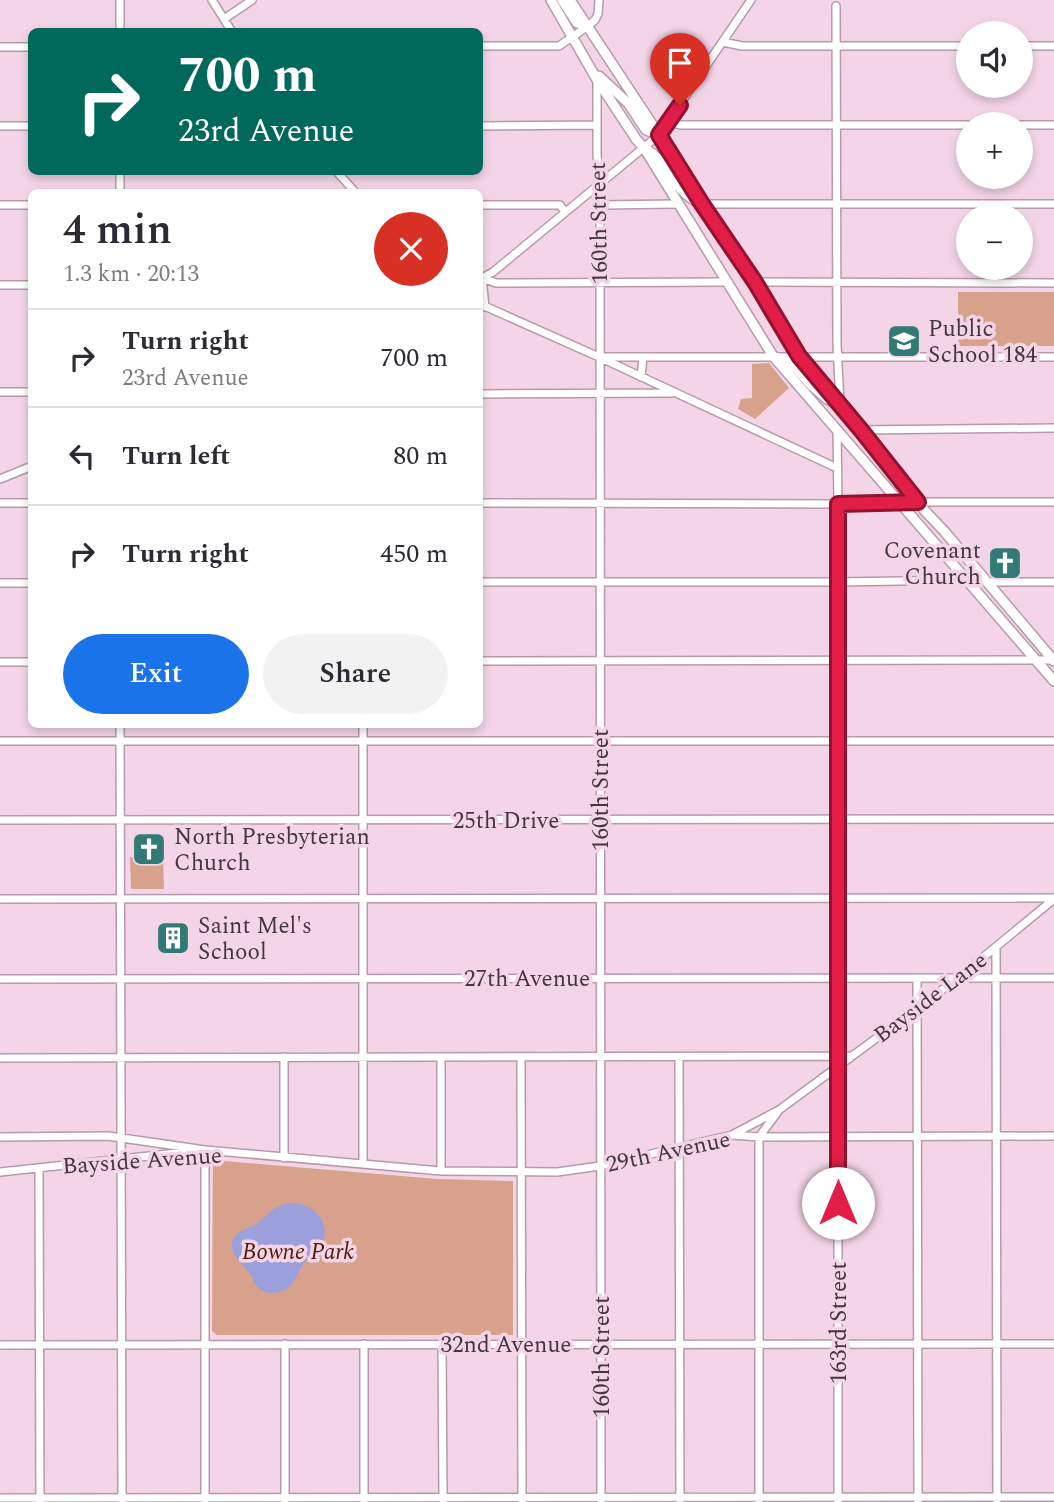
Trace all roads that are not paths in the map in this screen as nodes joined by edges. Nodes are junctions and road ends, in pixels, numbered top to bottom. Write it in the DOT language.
graph roads {
  1 [pos="120,0"];
  2 [pos="212,0"];
  3 [pos="253,0"];
  4 [pos="551,0"];
  5 [pos="562,0"];
  6 [pos="570,0"];
  7 [pos="599,0"];
  8 [pos="751,0"];
  9 [pos="836,6"];
  10 [pos="224,19"];
  11 [pos="120,28"];
  12 [pos="230,28"];
  13 [pos="580,31"];
  14 [pos="723,42"];
  15 [pos="483,46"];
  16 [pos="836,46"];
  17 [pos="956,46"];
  18 [pos="1033,46"];
  19 [pos="1054,46"];
  20 [pos="0,47"];
  21 [pos="28,47"];
  22 [pos="594,74"];
  23 [pos="669,122"];
  24 [pos="836,124"];
  25 [pos="596,125"];
  26 [pos="956,125"];
  27 [pos="1033,125"];
  28 [pos="1054,125"];
  29 [pos="0,126"];
  30 [pos="28,126"];
  31 [pos="483,126"];
  32 [pos="659,135"];
  33 [pos="644,148"];
  34 [pos="340,175"];
  35 [pos="599,185"];
  36 [pos="352,189"];
  37 [pos="678,204"];
  38 [pos="702,204"];
  39 [pos="837,204"];
  40 [pos="1054,204"];
  41 [pos="0,205"];
  42 [pos="28,205"];
  43 [pos="483,205"];
  44 [pos="600,205"];
  45 [pos="565,212"];
  46 [pos="483,278"];
  47 [pos="483,280"];
  48 [pos="728,282"];
  49 [pos="755,282"];
  50 [pos="837,282"];
  51 [pos="1054,283"];
  52 [pos="600,284"];
  53 [pos="0,285"];
  54 [pos="28,285"];
  55 [pos="483,305"];
  56 [pos="774,356"];
  57 [pos="799,356"];
  58 [pos="838,356"];
  59 [pos="599,357"];
  60 [pos="643,357"];
  61 [pos="1054,357"];
  62 [pos="641,377"];
  63 [pos="0,392"];
  64 [pos="28,392"];
  65 [pos="675,393"];
  66 [pos="483,394"];
  67 [pos="600,394"];
  68 [pos="840,404"];
  69 [pos="1054,428"];
  70 [pos="836,429"];
  71 [pos="861,430"];
  72 [pos="28,468"];
  73 [pos="837,468"];
  74 [pos="0,479"];
  75 [pos="900,502"];
  76 [pos="918,502"];
  77 [pos="1054,502"];
  78 [pos="0,503"];
  79 [pos="28,503"];
  80 [pos="483,503"];
  81 [pos="600,503"];
  82 [pos="838,504"];
  83 [pos="966,580"];
  84 [pos="483,582"];
  85 [pos="600,582"];
  86 [pos="837,582"];
  87 [pos="987,582"];
  88 [pos="1054,582"];
  89 [pos="0,583"];
  90 [pos="28,583"];
  91 [pos="1037,660"];
  92 [pos="1054,660"];
  93 [pos="483,661"];
  94 [pos="600,661"];
  95 [pos="837,661"];
  96 [pos="0,662"];
  97 [pos="28,662"];
  98 [pos="1054,681"];
  99 [pos="120,728"];
  100 [pos="363,728"];
  101 [pos="600,740"];
  102 [pos="838,740"];
  103 [pos="0,741"];
  104 [pos="120,741"];
  105 [pos="363,741"];
  106 [pos="1054,741"];
  107 [pos="838,819"];
  108 [pos="1054,819"];
  109 [pos="0,820"];
  110 [pos="120,820"];
  111 [pos="363,820"];
  112 [pos="600,820"];
  113 [pos="838,898"];
  114 [pos="0,899"];
  115 [pos="120,899"];
  116 [pos="363,899"];
  117 [pos="600,899"];
  118 [pos="1054,899"];
  119 [pos="996,947"];
  120 [pos="0,978"];
  121 [pos="120,978"];
  122 [pos="363,978"];
  123 [pos="600,978"];
  124 [pos="838,978"];
  125 [pos="917,978"];
  126 [pos="958,978"];
  127 [pos="996,978"];
  128 [pos="1054,978"];
  129 [pos="917,1008"];
  130 [pos="838,1056"];
  131 [pos="852,1056"];
  132 [pos="363,1057"];
  133 [pos="442,1057"];
  134 [pos="521,1057"];
  135 [pos="600,1057"];
  136 [pos="679,1057"];
  137 [pos="0,1058"];
  138 [pos="121,1058"];
  139 [pos="284,1058"];
  140 [pos="838,1067"];
  141 [pos="779,1110"];
  142 [pos="732,1135"];
  143 [pos="838,1136"];
  144 [pos="917,1136"];
  145 [pos="996,1136"];
  146 [pos="1054,1136"];
  147 [pos="0,1137"];
  148 [pos="759,1137"];
  149 [pos="121,1138"];
  150 [pos="680,1148"];
  151 [pos="205,1150"];
  152 [pos="284,1157"];
  153 [pos="121,1160"];
  154 [pos="363,1164"];
  155 [pos="600,1166"];
  156 [pos="39,1168"];
  157 [pos="442,1171"];
  158 [pos="0,1172"];
  159 [pos="521,1173"];
  160 [pos="996,1343"];
  161 [pos="285,1344"];
  162 [pos="364,1344"];
  163 [pos="442,1344"];
  164 [pos="522,1344"];
  165 [pos="601,1344"];
  166 [pos="680,1344"];
  167 [pos="759,1344"];
  168 [pos="838,1344"];
  169 [pos="917,1344"];
  170 [pos="1054,1344"];
  171 [pos="0,1345"];
  172 [pos="39,1345"];
  173 [pos="121,1345"];
  174 [pos="205,1345"];
  175 [pos="1054,1497"];
  176 [pos="0,1498"];
  177 [pos="997,1499"];
  178 [pos="40,1500"];
  179 [pos="122,1500"];
  180 [pos="205,1500"];
  181 [pos="285,1500"];
  182 [pos="364,1500"];
  183 [pos="443,1500"];
  184 [pos="522,1500"];
  185 [pos="601,1500"];
  186 [pos="680,1500"];
  187 [pos="759,1500"];
  188 [pos="838,1500"];
  189 [pos="918,1500"];
  1 -- 11 [label="street"];
  2 -- 10 [label="street"];
  3 -- 10 [label="street"];
  4 -- 13 [label="main road"];
  5 -- 13 [label="main road"];
  6 -- 13 [label="main road"];
  7 -- 13 [label="street"];
  8 -- 14 [label="street"];
  9 -- 16 [label="street"];
  10 -- 12 [label="street"];
  13 -- 15 [label="street"];
  13 -- 22 [label="main road"];
  13 -- 32 [label="main road"];
  14 -- 16 [label="street"];
  14 -- 23 [label="street"];
  16 -- 17 [label="street"];
  16 -- 24 [label="street"];
  18 -- 19 [label="street"];
  20 -- 21 [label="street"];
  22 -- 25 [label="street, 160th Street"];
  22 -- 32 [label="main road"];
  22 -- 33 [label="main road"];
  23 -- 24 [label="street"];
  23 -- 32 [label="street"];
  24 -- 26 [label="street"];
  24 -- 39 [label="street"];
  25 -- 31 [label="street"];
  25 -- 35 [label="street, 160th Street"];
  27 -- 28 [label="street"];
  29 -- 30 [label="street"];
  32 -- 33 [label="street"];
  32 -- 38 [label="main road"];
  33 -- 35 [label="street"];
  33 -- 37 [label="main road"];
  33 -- 38 [label="main road"];
  34 -- 36 [label="street"];
  35 -- 44 [label="street, 160th Street"];
  35 -- 45 [label="street"];
  37 -- 44 [label="street"];
  37 -- 48 [label="main road"];
  38 -- 39 [label="street"];
  38 -- 49 [label="main road"];
  39 -- 40 [label="street"];
  39 -- 50 [label="street"];
  41 -- 42 [label="street"];
  43 -- 45 [label="street"];
  44 -- 52 [label="street, 160th Street"];
  45 -- 46 [label="street"];
  47 -- 52 [label="street"];
  48 -- 52 [label="street"];
  48 -- 56 [label="main road"];
  49 -- 50 [label="street"];
  49 -- 57 [label="main road"];
  50 -- 51 [label="street"];
  50 -- 58 [label="street"];
  52 -- 59 [label="street, 160th Street"];
  53 -- 54 [label="street"];
  55 -- 59 [label="street"];
  56 -- 57 [label="street"];
  56 -- 60 [label="street"];
  56 -- 68 [label="main road"];
  56 -- 70 [label="main road"];
  57 -- 58 [label="street"];
  57 -- 68 [label="main road"];
  58 -- 61 [label="street"];
  58 -- 68 [label="street"];
  59 -- 60 [label="street"];
  59 -- 62 [label="street"];
  59 -- 67 [label="street, 160th Street"];
  60 -- 62 [label="street"];
  62 -- 65 [label="street"];
  63 -- 64 [label="street"];
  65 -- 67 [label="street"];
  65 -- 73 [label="street"];
  66 -- 67 [label="street"];
  67 -- 81 [label="street, 160th Street"];
  68 -- 71 [label="main road"];
  69 -- 71 [label="street"];
  70 -- 73 [label="street, 163rd Street"];
  70 -- 75 [label="main road"];
  71 -- 76 [label="main road"];
  72 -- 74 [label="street"];
  73 -- 82 [label="street, 163rd Street"];
  75 -- 76 [label="street"];
  75 -- 82 [label="street"];
  75 -- 83 [label="main road"];
  76 -- 77 [label="street"];
  76 -- 87 [label="main road"];
  78 -- 79 [label="street"];
  80 -- 81 [label="street"];
  81 -- 82 [label="street"];
  81 -- 85 [label="street, 160th Street"];
  82 -- 86 [label="street, 163rd Street"];
  83 -- 86 [label="street"];
  83 -- 91 [label="main road"];
  84 -- 85 [label="street"];
  85 -- 86 [label="street"];
  85 -- 94 [label="street, 160th Street"];
  86 -- 95 [label="street, 163rd Street"];
  87 -- 88 [label="street"];
  87 -- 92 [label="main road"];
  89 -- 90 [label="street"];
  91 -- 92 [label="street"];
  91 -- 95 [label="street"];
  91 -- 98 [label="main road"];
  93 -- 94 [label="street"];
  94 -- 95 [label="street"];
  94 -- 101 [label="street, 160th Street"];
  95 -- 102 [label="street, 163rd Street"];
  96 -- 97 [label="street"];
  99 -- 104 [label="street"];
  100 -- 105 [label="street"];
  101 -- 102 [label="street"];
  101 -- 105 [label="street"];
  101 -- 112 [label="street, 160th Street"];
  102 -- 106 [label="street"];
  102 -- 107 [label="street, 163rd Street"];
  103 -- 104 [label="street"];
  104 -- 105 [label="street"];
  104 -- 110 [label="street"];
  105 -- 111 [label="street"];
  107 -- 108 [label="street, 25th Drive"];
  107 -- 112 [label="street, 25th Drive"];
  107 -- 113 [label="street, 163rd Street"];
  109 -- 110 [label="street, 25th Drive"];
  110 -- 111 [label="street, 25th Drive"];
  110 -- 115 [label="street"];
  111 -- 112 [label="street, 25th Drive"];
  111 -- 116 [label="street"];
  112 -- 117 [label="street, 160th Street"];
  113 -- 117 [label="street"];
  113 -- 118 [label="street"];
  113 -- 124 [label="street, 163rd Street"];
  114 -- 115 [label="street"];
  115 -- 116 [label="street"];
  115 -- 121 [label="street"];
  116 -- 117 [label="street"];
  116 -- 122 [label="street"];
  117 -- 123 [label="street, 160th Street"];
  118 -- 119 [label="street, Bayside Lane"];
  119 -- 126 [label="street, Bayside Lane"];
  119 -- 127 [label="street"];
  120 -- 121 [label="street, 27th Avenue"];
  121 -- 122 [label="street, 27th Avenue"];
  121 -- 138 [label="street"];
  122 -- 123 [label="street, 27th Avenue"];
  122 -- 132 [label="street"];
  123 -- 124 [label="street, 27th Avenue"];
  123 -- 135 [label="street, 160th Street"];
  124 -- 125 [label="street, 27th Avenue"];
  124 -- 130 [label="street, 163rd Street"];
  125 -- 126 [label="street, 27th Avenue"];
  125 -- 129 [label="street"];
  126 -- 127 [label="street, 27th Avenue"];
  126 -- 129 [label="street, Bayside Lane"];
  127 -- 128 [label="street, 27th Avenue"];
  127 -- 145 [label="street"];
  129 -- 131 [label="street, Bayside Lane"];
  129 -- 144 [label="street"];
  130 -- 131 [label="street"];
  130 -- 136 [label="street"];
  130 -- 140 [label="street, 163rd Street"];
  131 -- 140 [label="street, Bayside Lane"];
  132 -- 133 [label="street"];
  132 -- 139 [label="street"];
  132 -- 154 [label="street"];
  133 -- 134 [label="street"];
  133 -- 157 [label="street"];
  134 -- 135 [label="street"];
  134 -- 159 [label="street"];
  135 -- 136 [label="street"];
  135 -- 155 [label="street, 160th Street"];
  136 -- 150 [label="street"];
  137 -- 138 [label="street"];
  138 -- 139 [label="street"];
  138 -- 149 [label="street"];
  139 -- 152 [label="street"];
  140 -- 141 [label="street, Bayside Lane"];
  140 -- 143 [label="street, 163rd Street"];
  141 -- 142 [label="street, Bayside Lane"];
  141 -- 148 [label="street"];
  142 -- 148 [label="street, 29th Avenue"];
  142 -- 150 [label="street, 29th Avenue"];
  143 -- 144 [label="street, 29th Avenue"];
  143 -- 148 [label="street, 29th Avenue"];
  143 -- 168 [label="street, 163rd Street"];
  144 -- 145 [label="street, 29th Avenue"];
  144 -- 169 [label="street"];
  145 -- 146 [label="street, 29th Avenue"];
  145 -- 160 [label="street"];
  147 -- 149 [label="street"];
  148 -- 167 [label="street"];
  149 -- 151 [label="street"];
  149 -- 153 [label="street"];
  150 -- 155 [label="street, 29th Avenue"];
  150 -- 166 [label="street"];
  151 -- 152 [label="street, Bayside Avenue"];
  151 -- 153 [label="street, Bayside Avenue"];
  151 -- 174 [label="street"];
  152 -- 154 [label="street, 29th Avenue"];
  153 -- 156 [label="street, Bayside Avenue"];
  153 -- 173 [label="street"];
  154 -- 157 [label="street, 29th Avenue"];
  155 -- 159 [label="street, 29th Avenue"];
  155 -- 165 [label="street, 160th Street"];
  156 -- 158 [label="street, Bayside Avenue"];
  156 -- 172 [label="street"];
  157 -- 159 [label="street, 29th Avenue"];
  159 -- 164 [label="street"];
  160 -- 169 [label="street, 32nd Avenue"];
  160 -- 170 [label="street, 32nd Avenue"];
  160 -- 177 [label="street"];
  161 -- 162 [label="street, 32nd Avenue"];
  161 -- 174 [label="street, 32nd Avenue"];
  161 -- 181 [label="street"];
  162 -- 163 [label="street, 32nd Avenue"];
  162 -- 182 [label="street"];
  163 -- 164 [label="street, 32nd Avenue"];
  163 -- 183 [label="street"];
  164 -- 165 [label="street, 32nd Avenue"];
  164 -- 184 [label="street"];
  165 -- 166 [label="street, 32nd Avenue"];
  165 -- 185 [label="street, 160th Street"];
  166 -- 167 [label="street, 32nd Avenue"];
  166 -- 186 [label="street"];
  167 -- 168 [label="street, 32nd Avenue"];
  167 -- 187 [label="street"];
  168 -- 169 [label="street, 32nd Avenue"];
  168 -- 188 [label="street, 163rd Street"];
  169 -- 189 [label="street"];
  171 -- 172 [label="street, 32nd Avenue"];
  172 -- 173 [label="street, 32nd Avenue"];
  172 -- 178 [label="street"];
  173 -- 174 [label="street, 32nd Avenue"];
  173 -- 179 [label="street"];
  174 -- 180 [label="street"];
  175 -- 177 [label="street"];
  176 -- 178 [label="street"];
  177 -- 189 [label="street"];
  178 -- 179 [label="street"];
  179 -- 180 [label="street"];
  180 -- 181 [label="street"];
  181 -- 182 [label="street"];
  182 -- 183 [label="street"];
  183 -- 184 [label="street"];
  184 -- 185 [label="street"];
  185 -- 186 [label="street"];
  186 -- 187 [label="street"];
  187 -- 188 [label="street"];
  188 -- 189 [label="street"];
}
